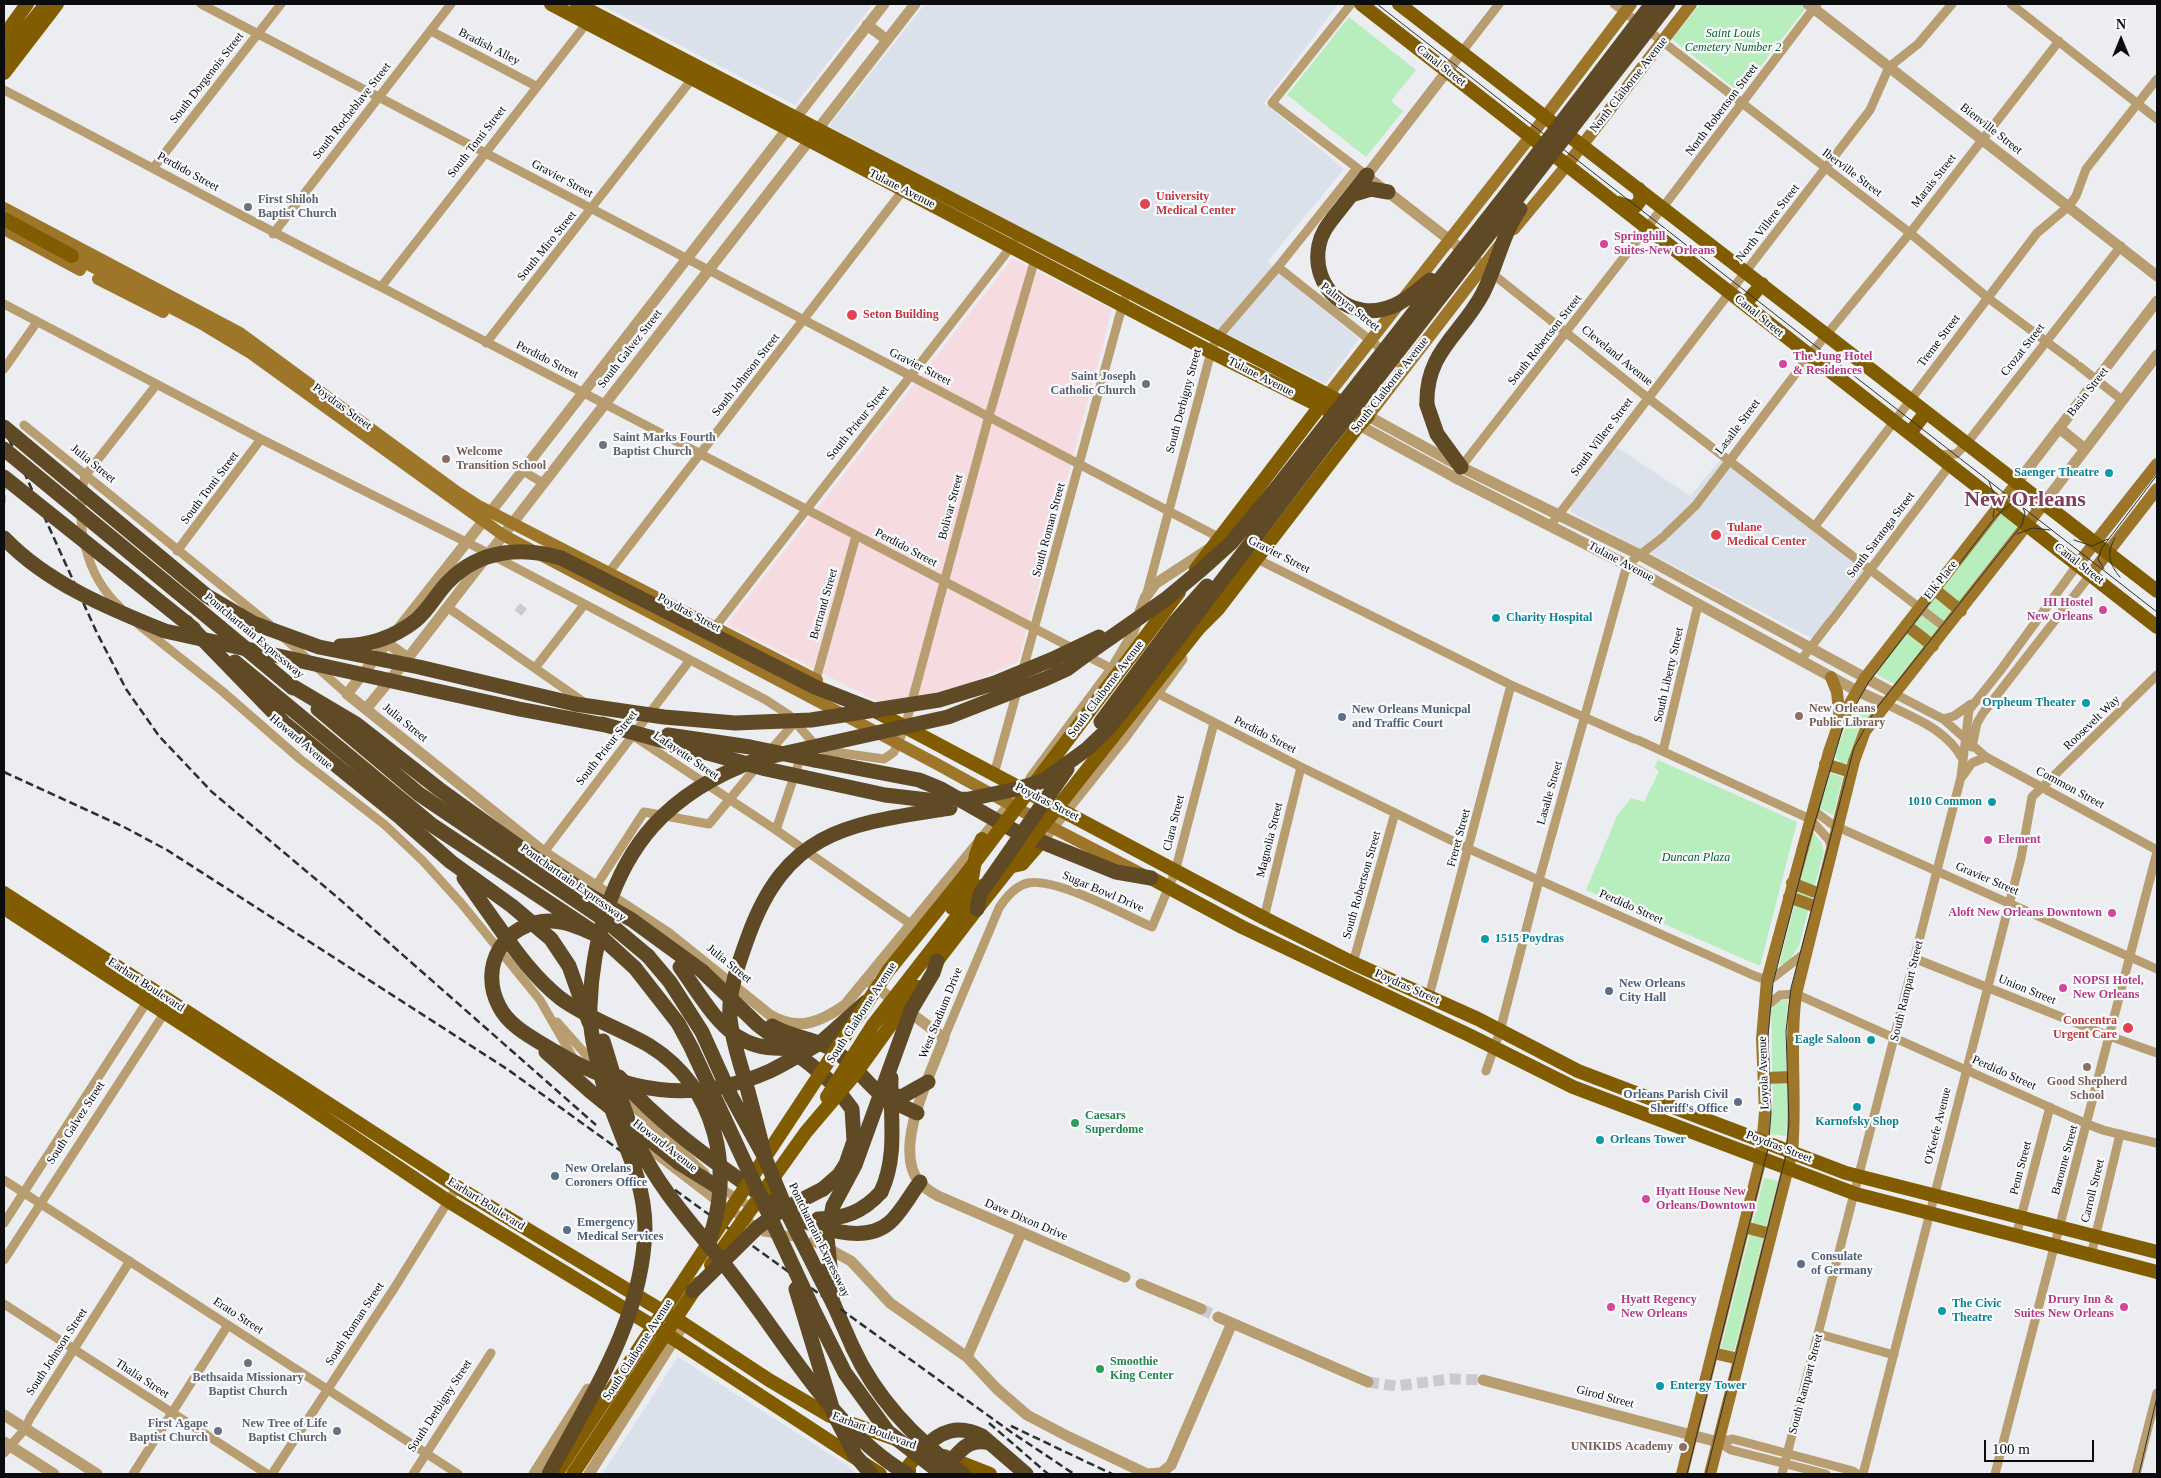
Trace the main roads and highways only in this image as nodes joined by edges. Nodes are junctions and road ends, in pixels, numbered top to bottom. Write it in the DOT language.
graph roads {
  1 [pos="16,4"];
  2 [pos="27,4"];
  3 [pos="47,4"];
  4 [pos="57,4"];
  5 [pos="551,4"];
  6 [pos="577,4"];
  7 [pos="1361,4"];
  8 [pos="1399,4"];
  9 [pos="1652,4"];
  10 [pos="1668,4"];
  11 [pos="1691,4"];
  12 [pos="1628,8"];
  13 [pos="591,18"];
  14 [pos="4,20"];
  15 [pos="4,36"];
  16 [pos="4,56"];
  17 [pos="1467,57"];
  18 [pos="1624,61"];
  19 [pos="4,73"];
  20 [pos="1452,75"];
  21 [pos="1503,84"];
  22 [pos="1488,103"];
  23 [pos="1546,116"];
  24 [pos="1530,137"];
  25 [pos="1583,145"];
  26 [pos="1567,165"];
  27 [pos="1362,171"];
  28 [pos="1639,189"];
  29 [pos="1388,192"];
  30 [pos="1352,194"];
  31 [pos="1615,202"];
  32 [pos="4,208"];
  33 [pos="4,219"];
  34 [pos="4,229"];
  35 [pos="1016,241"];
  36 [pos="72,256"];
  37 [pos="1449,265"];
  38 [pos="1762,284"];
  39 [pos="1125,297"];
  40 [pos="1745,304"];
  41 [pos="249,352"];
  42 [pos="1323,402"];
  43 [pos="1926,412"];
  44 [pos="1363,421"];
  45 [pos="4,427"];
  46 [pos="1910,433"];
  47 [pos="4,449"];
  48 [pos="2157,464"];
  49 [pos="1461,467"];
  50 [pos="4,477"];
  51 [pos="2017,483"];
  52 [pos="2157,489"];
  53 [pos="2044,503"];
  54 [pos="2001,504"];
  55 [pos="1273,513"];
  56 [pos="2028,524"];
  57 [pos="4,538"];
  58 [pos="2095,542"];
  59 [pos="2108,552"];
  60 [pos="2078,564"];
  61 [pos="2091,574"];
  62 [pos="1934,589"];
  63 [pos="2157,591"];
  64 [pos="1961,611"];
  65 [pos="1138,618"];
  66 [pos="186,622"];
  67 [pos="1906,625"];
  68 [pos="2157,627"];
  69 [pos="1934,646"];
  70 [pos="319,647"];
  71 [pos="1831,677"];
  72 [pos="1865,678"];
  73 [pos="287,682"];
  74 [pos="878,712"];
  75 [pos="1840,720"];
  76 [pos="602,724"];
  77 [pos="1825,764"];
  78 [pos="1851,772"];
  79 [pos="1020,789"];
  80 [pos="982,839"];
  81 [pos="1042,841"];
  82 [pos="451,862"];
  83 [pos="1151,878"];
  84 [pos="1792,883"];
  85 [pos="4,893"];
  86 [pos="1820,894"];
  87 [pos="1789,897"];
  88 [pos="1817,907"];
  89 [pos="4,908"];
  90 [pos="977,909"];
  91 [pos="949,919"];
  92 [pos="632,920"];
  93 [pos="60,937"];
  94 [pos="601,937"];
  95 [pos="937,961"];
  96 [pos="593,980"];
  97 [pos="720,988"];
  98 [pos="869,999"];
  99 [pos="531,1037"];
  100 [pos="820,1042"];
  101 [pos="895,1053"];
  102 [pos="256,1064"];
  103 [pos="826,1067"];
  104 [pos="1793,1077"];
  105 [pos="1764,1078"];
  106 [pos="928,1082"];
  107 [pos="1644,1097"];
  108 [pos="885,1098"];
  109 [pos="1666,1105"];
  110 [pos="1638,1112"];
  111 [pos="917,1113"];
  112 [pos="1660,1120"];
  113 [pos="806,1132"];
  114 [pos="1764,1142"];
  115 [pos="1792,1152"];
  116 [pos="765,1158"];
  117 [pos="1761,1158"];
  118 [pos="1788,1169"];
  119 [pos="920,1182"];
  120 [pos="716,1186"];
  121 [pos="791,1216"];
  122 [pos="1744,1227"];
  123 [pos="1771,1234"];
  124 [pos="709,1240"];
  125 [pos="786,1252"];
  126 [pos="2157,1252"];
  127 [pos="2157,1272"];
  128 [pos="694,1291"];
  129 [pos="834,1304"];
  130 [pos="1714,1353"];
  131 [pos="1738,1359"];
  132 [pos="995,1447"];
  133 [pos="923,1449"];
  134 [pos="953,1459"];
  135 [pos="549,1474"];
  136 [pos="556,1474"];
  137 [pos="573,1474"];
  138 [pos="871,1474"];
  139 [pos="880,1474"];
  140 [pos="908,1474"];
  141 [pos="943,1474"];
  142 [pos="963,1474"];
  143 [pos="990,1474"];
  144 [pos="1026,1474"];
  145 [pos="1682,1474"];
  146 [pos="1710,1474"];
  1 -- 14 [label="main road"];
  2 -- 15 [label="main road"];
  3 -- 16 [label="main road"];
  4 -- 19 [label="main road"];
  5 -- 13 [label="main road, Tulane Avenue"];
  6 -- 13 [label="main road, Tulane Avenue"];
  7 -- 20 [label="main road, Canal Street"];
  8 -- 17 [label="main road, Canal Street"];
  9 -- 37 [label="highway, bridge"];
  10 -- 18 [label="highway, bridge"];
  11 -- 25 [label="main road, North Claiborne Avenue"];
  12 -- 23 [label="main road"];
  13 -- 35 [label="main road, Tulane Avenue"];
  17 -- 20 [label="main road"];
  17 -- 21 [label="main road, Canal Street"];
  18 -- 49 [label="highway, bridge"];
  18 -- 55 [label="highway, bridge"];
  20 -- 22 [label="main road, Canal Street"];
  21 -- 22 [label="main road"];
  21 -- 23 [label="main road, Canal Street"];
  22 -- 24 [label="main road, Canal Street"];
  23 -- 24 [label="main road"];
  23 -- 25 [label="main road, Canal Street"];
  24 -- 26 [label="main road, Canal Street"];
  24 -- 42 [label="main road, South Claiborne Avenue"];
  25 -- 26 [label="main road, North Claiborne Avenue"];
  25 -- 28 [label="main road, Canal Street"];
  26 -- 31 [label="main road, Canal Street"];
  26 -- 44 [label="main road, South Claiborne Avenue"];
  27 -- 30 [label="highway"];
  28 -- 31 [label="main road"];
  28 -- 38 [label="main road, Canal Street"];
  29 -- 30 [label="highway"];
  30 -- 37 [label="highway, bridge"];
  31 -- 40 [label="main road, Canal Street"];
  32 -- 74 [label="main road, Poydras Street"];
  33 -- 36 [label="main road"];
  34 -- 41 [label="main road"];
  35 -- 39 [label="main road, Tulane Avenue"];
  35 -- 39 [label="main road, Tulane Avenue"];
  36 -- 41 [label="main road"];
  37 -- 65 [label="highway, bridge"];
  38 -- 40 [label="main road"];
  38 -- 43 [label="main road, Canal Street"];
  39 -- 42 [label="main road, Tulane Avenue"];
  39 -- 42 [label="main road, Tulane Avenue"];
  40 -- 46 [label="main road, Canal Street"];
  41 -- 83 [label="main road, Poydras Street"];
  42 -- 44 [label="main road, Tulane Avenue"];
  42 -- 98 [label="main road, South Claiborne Avenue, bridge"];
  43 -- 46 [label="main road"];
  43 -- 51 [label="main road, Canal Street"];
  44 -- 90 [label="main road, South Claiborne Avenue, bridge"];
  45 -- 70 [label="highway, bridge"];
  46 -- 54 [label="main road, Canal Street"];
  47 -- 73 [label="highway, Pontchartrain Expressway, bridge"];
  48 -- 58 [label="main road, South Rampart Street"];
  50 -- 66 [label="highway, bridge"];
  51 -- 53 [label="main road, Canal Street"];
  51 -- 54 [label="main road, Elk Place"];
  52 -- 59 [label="main road"];
  53 -- 56 [label="main road"];
  53 -- 58 [label="main road, Canal Street"];
  54 -- 56 [label="main road, Canal Street"];
  54 -- 62 [label="main road, Elk Place"];
  55 -- 79 [label="highway, bridge"];
  55 -- 90 [label="highway, bridge"];
  56 -- 60 [label="main road, Canal Street"];
  56 -- 64 [label="main road"];
  57 -- 76 [label="highway, bridge"];
  58 -- 59 [label="main road, Canal Street"];
  58 -- 60 [label="main road, South Rampart Street"];
  59 -- 61 [label="main road"];
  59 -- 63 [label="main road, Canal Street"];
  60 -- 61 [label="main road, Canal Street"];
  61 -- 68 [label="main road, Canal Street"];
  62 -- 64 [label="main road"];
  62 -- 67 [label="main road, Elk Place"];
  64 -- 69 [label="main road"];
  65 -- 70 [label="highway, bridge"];
  65 -- 96 [label="highway, bridge"];
  66 -- 82 [label="highway"];
  66 -- 94 [label="highway, bridge"];
  67 -- 69 [label="main road"];
  67 -- 72 [label="main road, Elk Place"];
  69 -- 78 [label="main road"];
  70 -- 74 [label="highway, bridge"];
  71 -- 75 [label="main road"];
  72 -- 75 [label="main road, Loyola Avenue"];
  73 -- 92 [label="highway"];
  73 -- 116 [label="highway, Pontchartrain Expressway, bridge"];
  74 -- 79 [label="main road, Poydras Street"];
  75 -- 77 [label="main road, Loyola Avenue"];
  76 -- 79 [label="highway, bridge"];
  76 -- 81 [label="highway, bridge"];
  77 -- 78 [label="main road"];
  77 -- 84 [label="main road, Loyola Avenue"];
  78 -- 86 [label="main road"];
  79 -- 107 [label="main road, Poydras Street"];
  79 -- 116 [label="highway, bridge"];
  80 -- 91 [label="main road"];
  81 -- 83 [label="highway"];
  81 -- 91 [label="main road"];
  82 -- 121 [label="highway"];
  82 -- 124 [label="highway, bridge"];
  83 -- 110 [label="main road, Poydras Street"];
  84 -- 86 [label="main road"];
  84 -- 87 [label="main road, Loyola Avenue"];
  85 -- 93 [label="main road, Earhart Boulevard"];
  86 -- 88 [label="main road"];
  87 -- 88 [label="main road"];
  87 -- 105 [label="main road, Loyola Avenue"];
  88 -- 104 [label="main road"];
  89 -- 93 [label="main road, Earhart Boulevard"];
  90 -- 95 [label="main road, South Claiborne Avenue"];
  91 -- 103 [label="main road, bridge"];
  91 -- 113 [label="main road, bridge"];
  92 -- 97 [label="highway"];
  92 -- 100 [label="highway, bridge"];
  93 -- 102 [label="main road, Earhart Boulevard"];
  94 -- 99 [label="highway, bridge"];
  94 -- 125 [label="highway, bridge"];
  95 -- 101 [label="highway, bridge"];
  95 -- 113 [label="main road, South Claiborne Avenue, bridge"];
  96 -- 135 [label="highway, bridge"];
  96 -- 140 [label="highway, bridge"];
  97 -- 108 [label="highway"];
  97 -- 128 [label="highway, bridge"];
  98 -- 100 [label="highway, bridge"];
  98 -- 103 [label="main road, South Claiborne Avenue, bridge"];
  99 -- 100 [label="highway, bridge"];
  99 -- 120 [label="highway, bridge"];
  101 -- 121 [label="highway, bridge"];
  101 -- 129 [label="highway, bridge"];
  102 -- 133 [label="main road, Earhart Boulevard"];
  102 -- 139 [label="main road, Earhart Boulevard"];
  103 -- 124 [label="main road, South Claiborne Avenue, bridge"];
  104 -- 105 [label="main road"];
  104 -- 115 [label="main road"];
  105 -- 114 [label="main road, Loyola Avenue"];
  106 -- 108 [label="highway"];
  107 -- 109 [label="main road, Poydras Street"];
  107 -- 110 [label="main road"];
  108 -- 111 [label="highway"];
  109 -- 112 [label="main road"];
  109 -- 114 [label="main road, Poydras Street"];
  110 -- 112 [label="main road, Poydras Street"];
  112 -- 117 [label="main road, Poydras Street"];
  113 -- 128 [label="main road, South Claiborne Avenue, bridge"];
  114 -- 115 [label="main road, Poydras Street"];
  114 -- 117 [label="main road, Loyola Avenue"];
  115 -- 118 [label="main road"];
  115 -- 126 [label="main road, Poydras Street"];
  116 -- 129 [label="highway, Pontchartrain Expressway, bridge"];
  117 -- 118 [label="main road, Poydras Street"];
  117 -- 122 [label="main road, Loyola Avenue"];
  118 -- 123 [label="main road"];
  118 -- 127 [label="main road, Poydras Street"];
  119 -- 121 [label="highway"];
  122 -- 123 [label="main road"];
  122 -- 130 [label="main road, Loyola Avenue"];
  123 -- 131 [label="main road"];
  124 -- 136 [label="main road, South Claiborne Avenue, bridge"];
  125 -- 138 [label="highway, bridge"];
  125 -- 141 [label="highway, bridge"];
  128 -- 137 [label="main road, South Claiborne Avenue, bridge"];
  129 -- 142 [label="highway, Pontchartrain Expressway, bridge"];
  130 -- 131 [label="main road"];
  130 -- 145 [label="main road, Loyola Avenue"];
  131 -- 146 [label="main road"];
  132 -- 133 [label="highway"];
  132 -- 134 [label="highway"];
  132 -- 144 [label="highway"];
  133 -- 134 [label="main road, Earhart Boulevard"];
  133 -- 140 [label="main road"];
  134 -- 141 [label="main road"];
  134 -- 143 [label="main road, Earhart Boulevard"];
}
